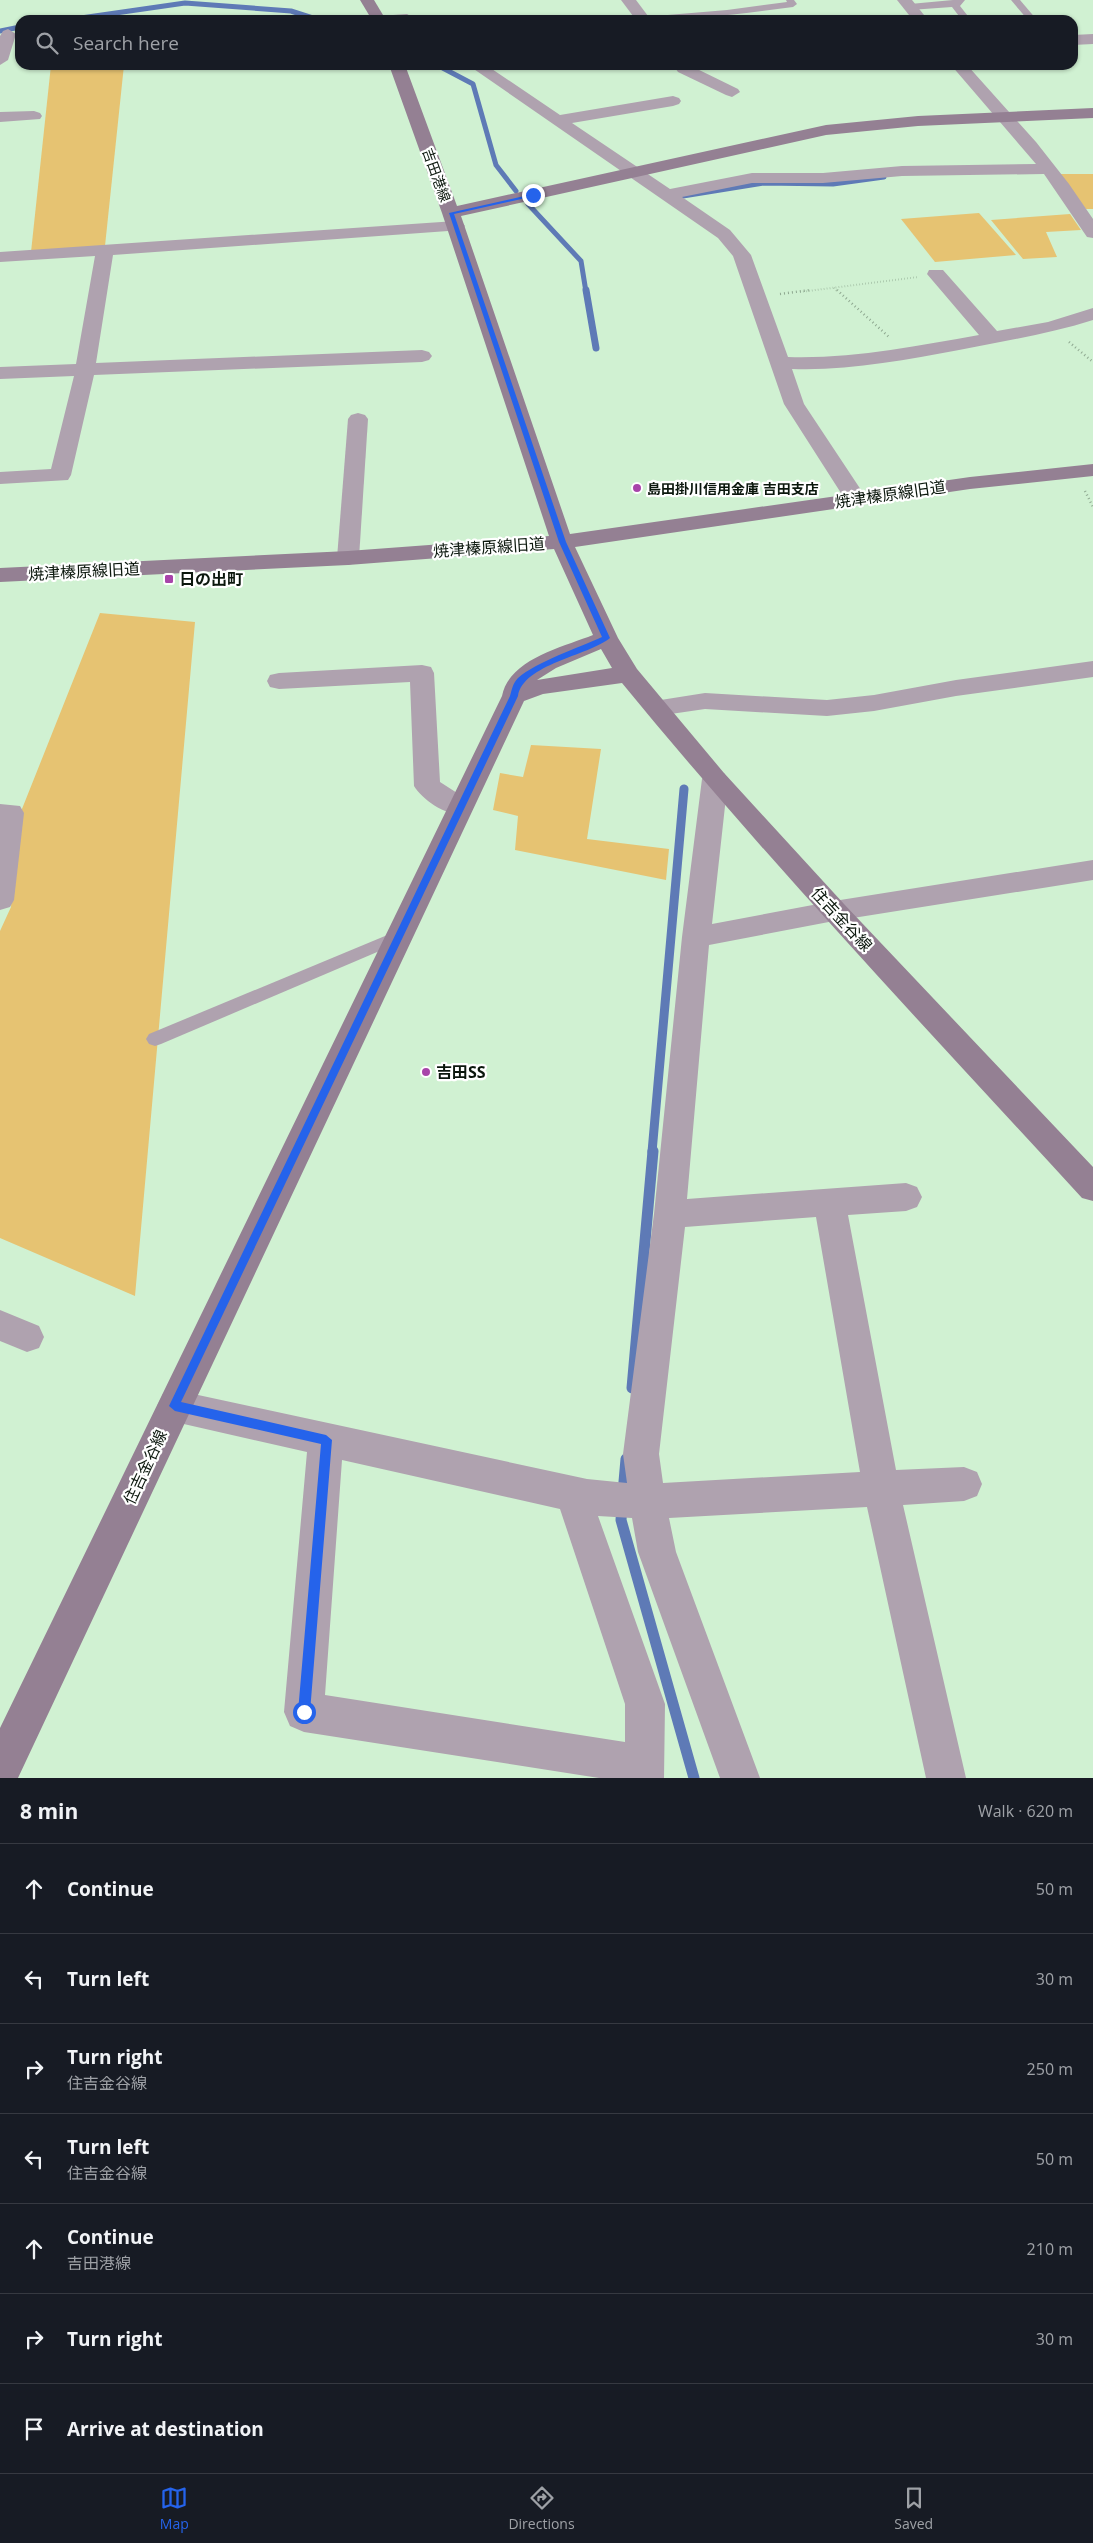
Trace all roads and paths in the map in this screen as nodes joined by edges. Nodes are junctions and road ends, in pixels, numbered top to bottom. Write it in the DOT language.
graph roads {
  1 [pos="367,0"];
  2 [pos="628,0"];
  3 [pos="790,0"];
  4 [pos="1015,0"];
  5 [pos="958,2"];
  6 [pos="907,3"];
  7 [pos="376,15"];
  8 [pos="640,15"];
  9 [pos="703,15"];
  10 [pos="917,15"];
  11 [pos="964,15"];
  12 [pos="1028,15"];
  13 [pos="8,34"];
  14 [pos="1093,39"];
  15 [pos="1078,40"];
  16 [pos="0,60"];
  17 [pos="399,70"];
  18 [pos="484,70"];
  19 [pos="684,70"];
  20 [pos="964,70"];
  21 [pos="732,92"];
  22 [pos="673,101"];
  23 [pos="1093,113"];
  24 [pos="34,116"];
  25 [pos="0,117"];
  26 [pos="1006,117"];
  27 [pos="559,120"];
  28 [pos="1049,169"];
  29 [pos="634,172"];
  30 [pos="667,195"];
  31 [pos="454,219"];
  32 [pos="1093,233"];
  33 [pos="105,250"];
  34 [pos="0,257"];
  35 [pos="936,274"];
  36 [pos="834,288"];
  37 [pos="757,296"];
  38 [pos="1093,314"];
  39 [pos="1051,327"];
  40 [pos="992,338"];
  41 [pos="910,352"];
  42 [pos="422,356"];
  43 [pos="1093,362"];
  44 [pos="780,363"];
  45 [pos="84,372"];
  46 [pos="0,373"];
  47 [pos="358,419"];
  48 [pos="1093,470"];
  49 [pos="0,478"];
  50 [pos="856,499"];
  51 [pos="562,542"];
  52 [pos="348,558"];
  53 [pos="0,576"];
  54 [pos="606,638"];
  55 [pos="1092,672"];
  56 [pos="628,674"];
  57 [pos="279,681"];
  58 [pos="514,696"];
  59 [pos="656,708"];
  60 [pos="715,779"];
  61 [pos="459,807"];
  62 [pos="0,813"];
  63 [pos="1093,870"];
  64 [pos="0,900"];
  65 [pos="834,911"];
  66 [pos="398,937"];
  67 [pos="696,937"];
  68 [pos="155,1038"];
  69 [pos="1093,1188"];
  70 [pos="906,1198"];
  71 [pos="830,1203"];
  72 [pos="670,1214"];
  73 [pos="175,1406"];
  74 [pos="326,1440"];
  75 [pos="964,1484"];
  76 [pos="882,1487"];
  77 [pos="581,1495"];
  78 [pos="640,1502"];
  79 [pos="0,1772"];
  80 [pos="645,1772"];
  81 [pos="740,1778"];
  82 [pos="946,1778"];
  1 -- 7 [label="main road"];
  2 -- 8 [label="street"];
  3 -- 9 [label="lane"];
  4 -- 12 [label="lane"];
  5 -- 6 [label="lane"];
  5 -- 11 [label="lane"];
  6 -- 10 [label="street"];
  13 -- 16 [label="street"];
  14 -- 15 [label="street"];
  17 -- 31 [label="main road, 吉田港線"];
  18 -- 27 [label="street"];
  19 -- 21 [label="street"];
  20 -- 26 [label="street"];
  22 -- 27 [label="street"];
  23 -- 26 [label="main road"];
  24 -- 25 [label="street"];
  26 -- 28 [label="street"];
  26 -- 29 [label="main road"];
  27 -- 29 [label="street"];
  28 -- 30 [label="street"];
  28 -- 32 [label="street"];
  29 -- 30 [label="street"];
  29 -- 31 [label="main road"];
  30 -- 37 [label="street"];
  31 -- 33 [label="street"];
  31 -- 51 [label="main road, 吉田港線"];
  33 -- 34 [label="street"];
  33 -- 45 [label="street"];
  35 -- 36 [label="path"];
  35 -- 40 [label="street"];
  36 -- 37 [label="path"];
  36 -- 41 [label="path"];
  37 -- 44 [label="street"];
  38 -- 39 [label="street"];
  39 -- 40 [label="street"];
  39 -- 43 [label="path"];
  40 -- 41 [label="street"];
  41 -- 44 [label="street"];
  42 -- 45 [label="street"];
  44 -- 50 [label="street"];
  45 -- 46 [label="street"];
  45 -- 49 [label="street"];
  47 -- 52 [label="street"];
  48 -- 50 [label="main road, 焼津榛原線旧道"];
  50 -- 51 [label="main road, 焼津榛原線旧道"];
  51 -- 52 [label="main road, 焼津榛原線旧道"];
  51 -- 54 [label="main road, 住吉金谷線"];
  52 -- 53 [label="main road, 焼津榛原線旧道"];
  54 -- 56 [label="main road, 住吉金谷線"];
  54 -- 58 [label="main road, 住吉金谷線"];
  55 -- 59 [label="street"];
  56 -- 58 [label="main road"];
  56 -- 59 [label="main road, 住吉金谷線"];
  57 -- 61 [label="street"];
  58 -- 61 [label="main road, 住吉金谷線"];
  59 -- 60 [label="main road, 住吉金谷線"];
  60 -- 65 [label="main road, 住吉金谷線"];
  60 -- 67 [label="street"];
  61 -- 66 [label="main road, 住吉金谷線"];
  62 -- 64 [label="street"];
  63 -- 65 [label="street"];
  65 -- 67 [label="street"];
  65 -- 69 [label="main road, 住吉金谷線"];
  66 -- 68 [label="lane"];
  66 -- 73 [label="main road, 住吉金谷線"];
  67 -- 72 [label="street"];
  70 -- 71 [label="street"];
  71 -- 72 [label="street"];
  71 -- 76 [label="street"];
  72 -- 78 [label="street"];
  73 -- 74 [label="street"];
  73 -- 79 [label="main road, 住吉金谷線"];
  74 -- 77 [label="street"];
  74 -- 80 [label="street"];
  75 -- 76 [label="street"];
  76 -- 78 [label="street"];
  76 -- 82 [label="street"];
  77 -- 78 [label="street"];
  77 -- 80 [label="street"];
  78 -- 81 [label="street"];
}
